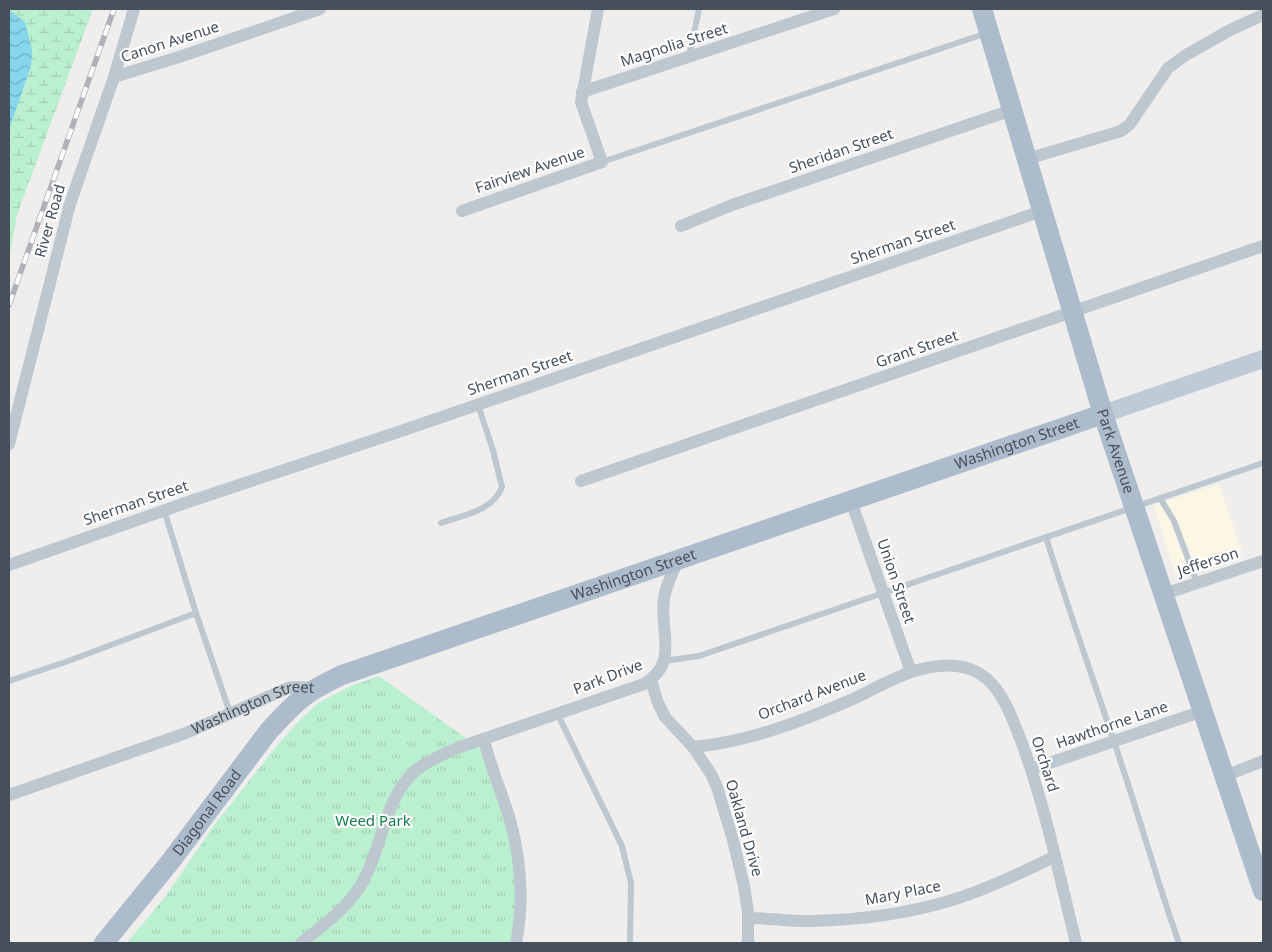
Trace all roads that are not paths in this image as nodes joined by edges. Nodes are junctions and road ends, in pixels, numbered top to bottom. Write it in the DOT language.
graph roads {
  1 [pos="134,9"];
  2 [pos="320,9"];
  3 [pos="598,9"];
  4 [pos="699,9"];
  5 [pos="834,9"];
  6 [pos="982,9"];
  7 [pos="1263,15"];
  8 [pos="989,33"];
  9 [pos="688,57"];
  10 [pos="114,77"];
  11 [pos="582,92"];
  12 [pos="1012,110"];
  13 [pos="1026,159"];
  14 [pos="602,162"];
  15 [pos="462,211"];
  16 [pos="1042,212"];
  17 [pos="682,226"];
  18 [pos="1263,246"];
  19 [pos="1071,311"];
  20 [pos="1263,360"];
  21 [pos="478,405"];
  22 [pos="1103,414"];
  23 [pos="9,442"];
  24 [pos="1263,463"];
  25 [pos="581,481"];
  26 [pos="1160,498"];
  27 [pos="851,501"];
  28 [pos="1134,507"];
  29 [pos="164,510"];
  30 [pos="441,523"];
  31 [pos="1046,537"];
  32 [pos="679,559"];
  33 [pos="1263,561"];
  34 [pos="9,565"];
  35 [pos="1197,583"];
  36 [pos="883,593"];
  37 [pos="1164,594"];
  38 [pos="196,613"];
  39 [pos="664,661"];
  40 [pos="911,672"];
  41 [pos="651,680"];
  42 [pos="9,681"];
  43 [pos="316,688"];
  44 [pos="1203,711"];
  45 [pos="230,713"];
  46 [pos="558,713"];
  47 [pos="484,739"];
  48 [pos="1114,742"];
  49 [pos="694,747"];
  50 [pos="1263,761"];
  51 [pos="1032,770"];
  52 [pos="1225,776"];
  53 [pos="9,795"];
  54 [pos="1054,857"];
  55 [pos="1259,865"];
  56 [pos="1263,890"];
  57 [pos="749,918"];
  58 [pos="104,943"];
  59 [pos="301,943"];
  60 [pos="516,943"];
  61 [pos="630,943"];
  62 [pos="748,943"];
  63 [pos="1076,943"];
  64 [pos="1179,943"];
  1 -- 10 [label="street, River Road"];
  2 -- 10 [label="street, Canon Avenue"];
  3 -- 11 [label="street, Fairview Avenue"];
  4 -- 9 [label="lane"];
  5 -- 9 [label="street, Magnolia Street"];
  6 -- 8 [label="main road, Park Avenue"];
  7 -- 13 [label="street"];
  8 -- 12 [label="main road, Park Avenue"];
  8 -- 14 [label="lane"];
  9 -- 11 [label="street, Magnolia Street"];
  10 -- 23 [label="street, River Road"];
  11 -- 14 [label="street, Fairview Avenue"];
  12 -- 13 [label="main road, Park Avenue"];
  12 -- 17 [label="street, Sheridan Street"];
  13 -- 16 [label="main road, Park Avenue"];
  14 -- 15 [label="street, Fairview Avenue"];
  16 -- 19 [label="main road, Park Avenue"];
  16 -- 21 [label="street, Sherman Street"];
  18 -- 19 [label="street, Grant Street"];
  19 -- 22 [label="main road, Park Avenue"];
  19 -- 25 [label="street, Grant Street"];
  20 -- 22 [label="main road, Washington Street"];
  21 -- 29 [label="street, Sherman Street"];
  21 -- 30 [label="lane"];
  22 -- 27 [label="main road, Washington Street"];
  22 -- 28 [label="main road, Park Avenue"];
  24 -- 26 [label="lane"];
  26 -- 28 [label="lane"];
  26 -- 35 [label="lane"];
  27 -- 32 [label="main road, Washington Street"];
  27 -- 36 [label="street, Union Street"];
  28 -- 31 [label="lane"];
  28 -- 37 [label="main road, Park Avenue"];
  29 -- 34 [label="street, Sherman Street"];
  29 -- 38 [label="lane"];
  31 -- 36 [label="lane"];
  31 -- 48 [label="lane"];
  32 -- 39 [label="street, Park Drive"];
  32 -- 43 [label="main road, Washington Street"];
  33 -- 35 [label="street, Jefferson"];
  35 -- 37 [label="street, Jefferson"];
  36 -- 39 [label="lane"];
  36 -- 40 [label="street, Union Street"];
  37 -- 44 [label="main road, Park Avenue"];
  38 -- 42 [label="lane"];
  38 -- 45 [label="lane"];
  39 -- 41 [label="street, Park Drive"];
  40 -- 49 [label="street, Orchard Avenue"];
  40 -- 51 [label="street, Orchard"];
  41 -- 46 [label="street, Park Drive"];
  41 -- 49 [label="street, Oakland Drive"];
  43 -- 45 [label="street, Washington Street"];
  43 -- 58 [label="main road, Diagonal Road"];
  44 -- 48 [label="street, Hawthorne Lane"];
  44 -- 52 [label="main road, Park Avenue"];
  45 -- 53 [label="street, Washington Street"];
  46 -- 47 [label="street, Park Drive"];
  46 -- 61 [label="lane"];
  47 -- 59 [label="street, Park Drive"];
  47 -- 60 [label="street"];
  48 -- 51 [label="street, Hawthorne Lane"];
  48 -- 64 [label="lane"];
  49 -- 57 [label="street, Oakland Drive"];
  50 -- 52 [label="street"];
  51 -- 54 [label="street, Orchard"];
  52 -- 55 [label="main road, Park Avenue"];
  54 -- 57 [label="street, Mary Place"];
  54 -- 63 [label="street, Orchard"];
  55 -- 56 [label="main road, Park Avenue"];
  57 -- 62 [label="street, Oakland Drive"];
}
